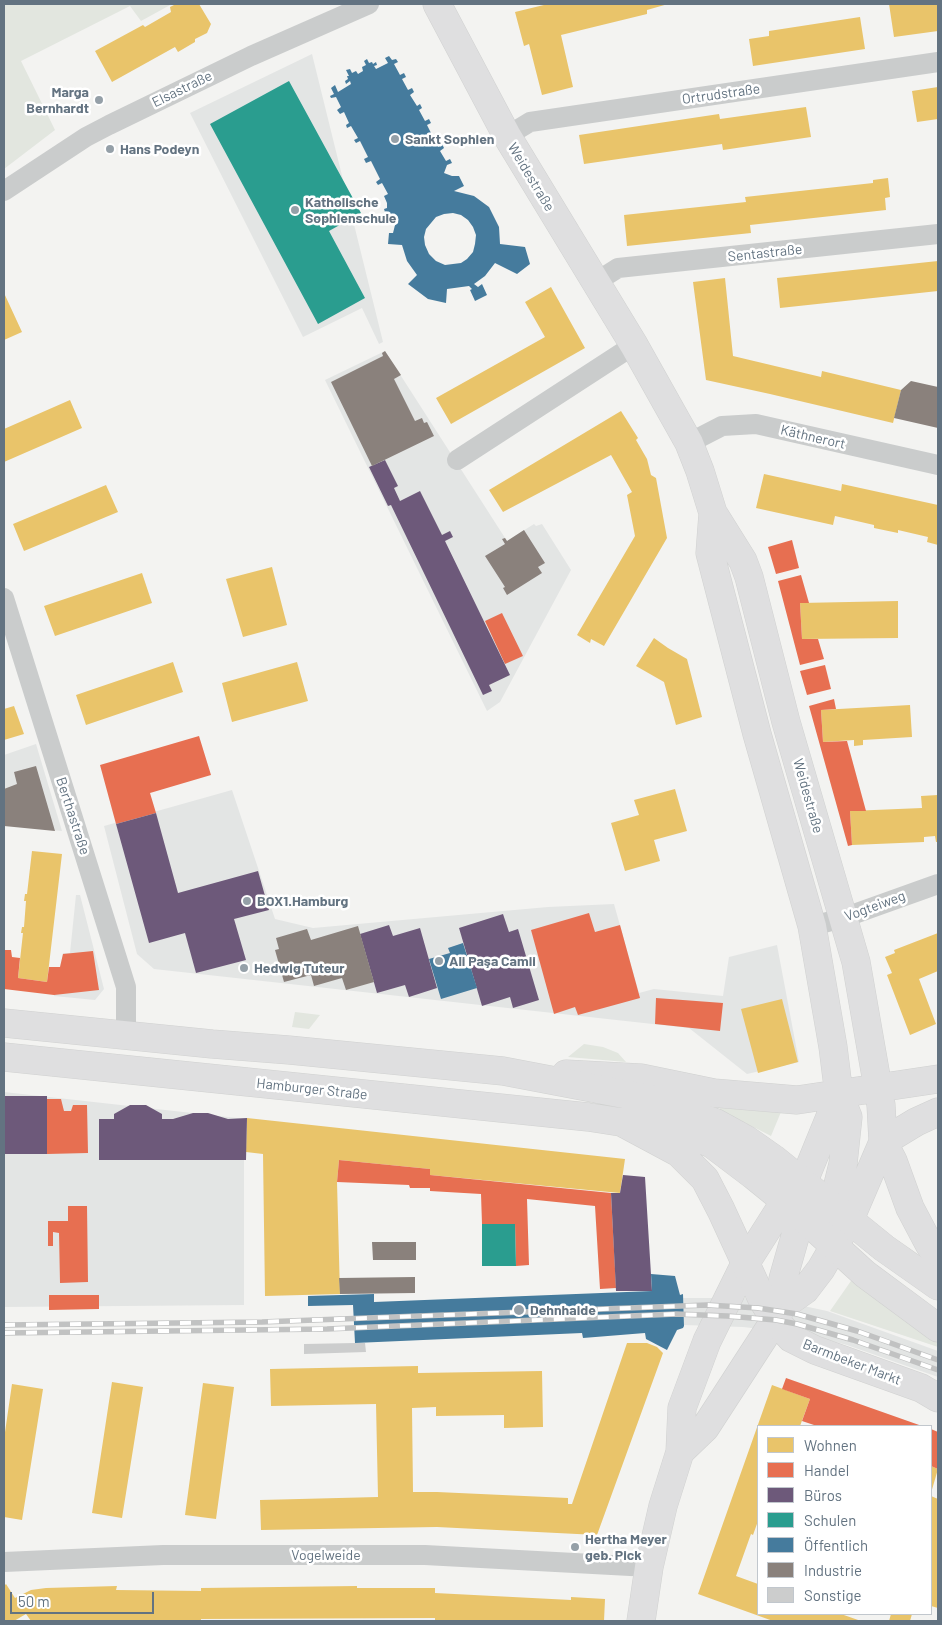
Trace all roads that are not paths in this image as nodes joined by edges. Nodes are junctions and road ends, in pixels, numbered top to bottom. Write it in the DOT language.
graph roads {
  1 [pos="368,4"];
  2 [pos="436,4"];
  3 [pos="938,62"];
  4 [pos="507,136"];
  5 [pos="4,191"];
  6 [pos="938,234"];
  7 [pos="596,282"];
  8 [pos="634,345"];
  9 [pos="689,442"];
  10 [pos="457,460"];
  11 [pos="938,465"];
  12 [pos="712,513"];
  13 [pos="4,598"];
  14 [pos="938,884"];
  15 [pos="843,918"];
  16 [pos="812,926"];
  17 [pos="4,1023"];
  18 [pos="126,1036"];
  19 [pos="4,1058"];
  20 [pos="503,1071"];
  21 [pos="938,1078"];
  22 [pos="878,1088"];
  23 [pos="839,1095"];
  24 [pos="938,1112"];
  25 [pos="620,1122"];
  26 [pos="883,1142"];
  27 [pos="796,1200"];
  28 [pos="842,1212"];
  29 [pos="836,1247"];
  30 [pos="938,1258"];
  31 [pos="746,1264"];
  32 [pos="938,1286"];
  33 [pos="778,1314"];
  34 [pos="938,1328"];
  35 [pos="932,1390"];
  36 [pos="680,1452"];
  37 [pos="4,1562"];
  38 [pos="649,1567"];
  39 [pos="641,1621"];
  1 -- 5 [label="street, Elsastraße"];
  2 -- 4 [label="main road, Weidestraße"];
  3 -- 4 [label="street, Ortrudstraße"];
  4 -- 7 [label="main road, Weidestraße"];
  6 -- 7 [label="street, Sentastraße"];
  7 -- 8 [label="main road, Weidestraße"];
  8 -- 9 [label="main road, Weidestraße"];
  8 -- 10 [label="street"];
  9 -- 11 [label="street, Käthnerort"];
  9 -- 12 [label="main road, Weidestraße"];
  12 -- 15 [label="main road, Weidestraße"];
  12 -- 16 [label="main road, Weidestraße"];
  13 -- 18 [label="street, Berthastraße"];
  14 -- 15 [label="street, Vogteiweg"];
  15 -- 16 [label="street, Vogteiweg"];
  15 -- 22 [label="main road, Weidestraße"];
  16 -- 23 [label="main road, Weidestraße"];
  17 -- 18 [label="main road"];
  18 -- 20 [label="main road"];
  19 -- 25 [label="main road, Hamburger Straße"];
  20 -- 23 [label="main road"];
  20 -- 27 [label="main road"];
  21 -- 22 [label="main road"];
  22 -- 23 [label="main road"];
  22 -- 26 [label="main road"];
  23 -- 27 [label="main road, Weidestraße"];
  23 -- 28 [label="main road, Weidestraße"];
  24 -- 26 [label="main road"];
  25 -- 27 [label="main road, Hamburger Straße"];
  25 -- 31 [label="main road, Hamburger Straße"];
  26 -- 28 [label="main road, Weidestraße"];
  26 -- 30 [label="main road"];
  27 -- 28 [label="main road"];
  27 -- 29 [label="main road"];
  27 -- 31 [label="main road"];
  27 -- 33 [label="main road"];
  28 -- 29 [label="main road, Weidestraße"];
  28 -- 32 [label="main road"];
  29 -- 33 [label="main road"];
  29 -- 34 [label="main road"];
  31 -- 33 [label="main road, Barmbeker Markt"];
  31 -- 36 [label="main road"];
  33 -- 35 [label="main road, Barmbeker Markt"];
  33 -- 36 [label="main road"];
  36 -- 38 [label="main road"];
  37 -- 38 [label="street, Vogelweide"];
  38 -- 39 [label="main road"];
}
